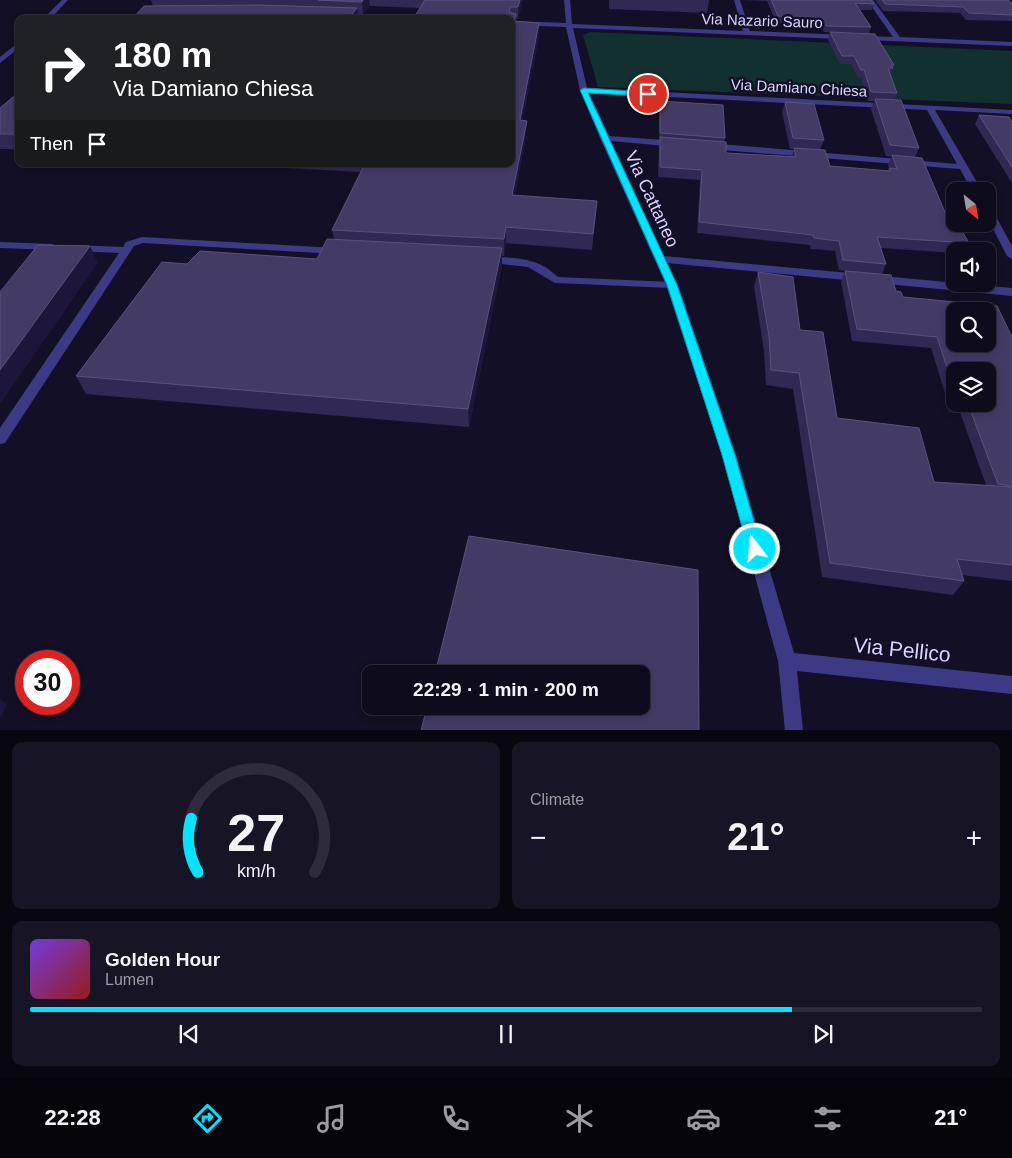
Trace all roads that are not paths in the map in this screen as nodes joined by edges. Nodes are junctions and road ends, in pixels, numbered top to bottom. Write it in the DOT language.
graph roads {
  1 [pos="66,0"];
  2 [pos="567,0"];
  3 [pos="737,0"];
  4 [pos="870,0"];
  5 [pos="50,15"];
  6 [pos="515,24"];
  7 [pos="569,25"];
  8 [pos="747,33"];
  9 [pos="898,39"];
  10 [pos="1012,44"];
  11 [pos="15,48"];
  12 [pos="0,61"];
  13 [pos="584,90"];
  14 [pos="930,108"];
  15 [pos="1012,112"];
  16 [pos="604,138"];
  17 [pos="685,144"];
  18 [pos="695,145"];
  19 [pos="964,167"];
  20 [pos="972,182"];
  21 [pos="996,226"];
  22 [pos="0,245"];
  23 [pos="125,250"];
  24 [pos="344,251"];
  25 [pos="1012,256"];
  26 [pos="473,259"];
  27 [pos="661,259"];
  28 [pos="672,285"];
  29 [pos="1012,292"];
  30 [pos="0,439"];
  31 [pos="787,660"];
  32 [pos="1012,685"];
  33 [pos="794,730"];
  1 -- 5 [label="street"];
  2 -- 7 [label="street, Via Cattaneo"];
  3 -- 8 [label="street"];
  4 -- 9 [label="street"];
  6 -- 7 [label="street, Via Nazario Sauro"];
  7 -- 8 [label="street, Via Nazario Sauro"];
  7 -- 13 [label="street, Via Cattaneo"];
  8 -- 9 [label="street, Via Nazario Sauro"];
  9 -- 10 [label="street, Via Nazario Sauro"];
  11 -- 12 [label="street"];
  13 -- 14 [label="street, Via Damiano Chiesa"];
  13 -- 16 [label="street, Via Cattaneo"];
  14 -- 15 [label="street, Via Damiano Chiesa"];
  14 -- 19 [label="street"];
  16 -- 17 [label="street"];
  16 -- 27 [label="street, Via Cattaneo"];
  18 -- 19 [label="street"];
  19 -- 20 [label="street"];
  21 -- 25 [label="street"];
  22 -- 23 [label="street"];
  23 -- 24 [label="street"];
  23 -- 30 [label="street"];
  26 -- 28 [label="street"];
  27 -- 28 [label="street, Via Cattaneo"];
  27 -- 29 [label="street"];
  28 -- 31 [label="street, Via Cattaneo"];
  31 -- 32 [label="street, Via Pellico"];
  31 -- 33 [label="street, Via Cattaneo"];
}
